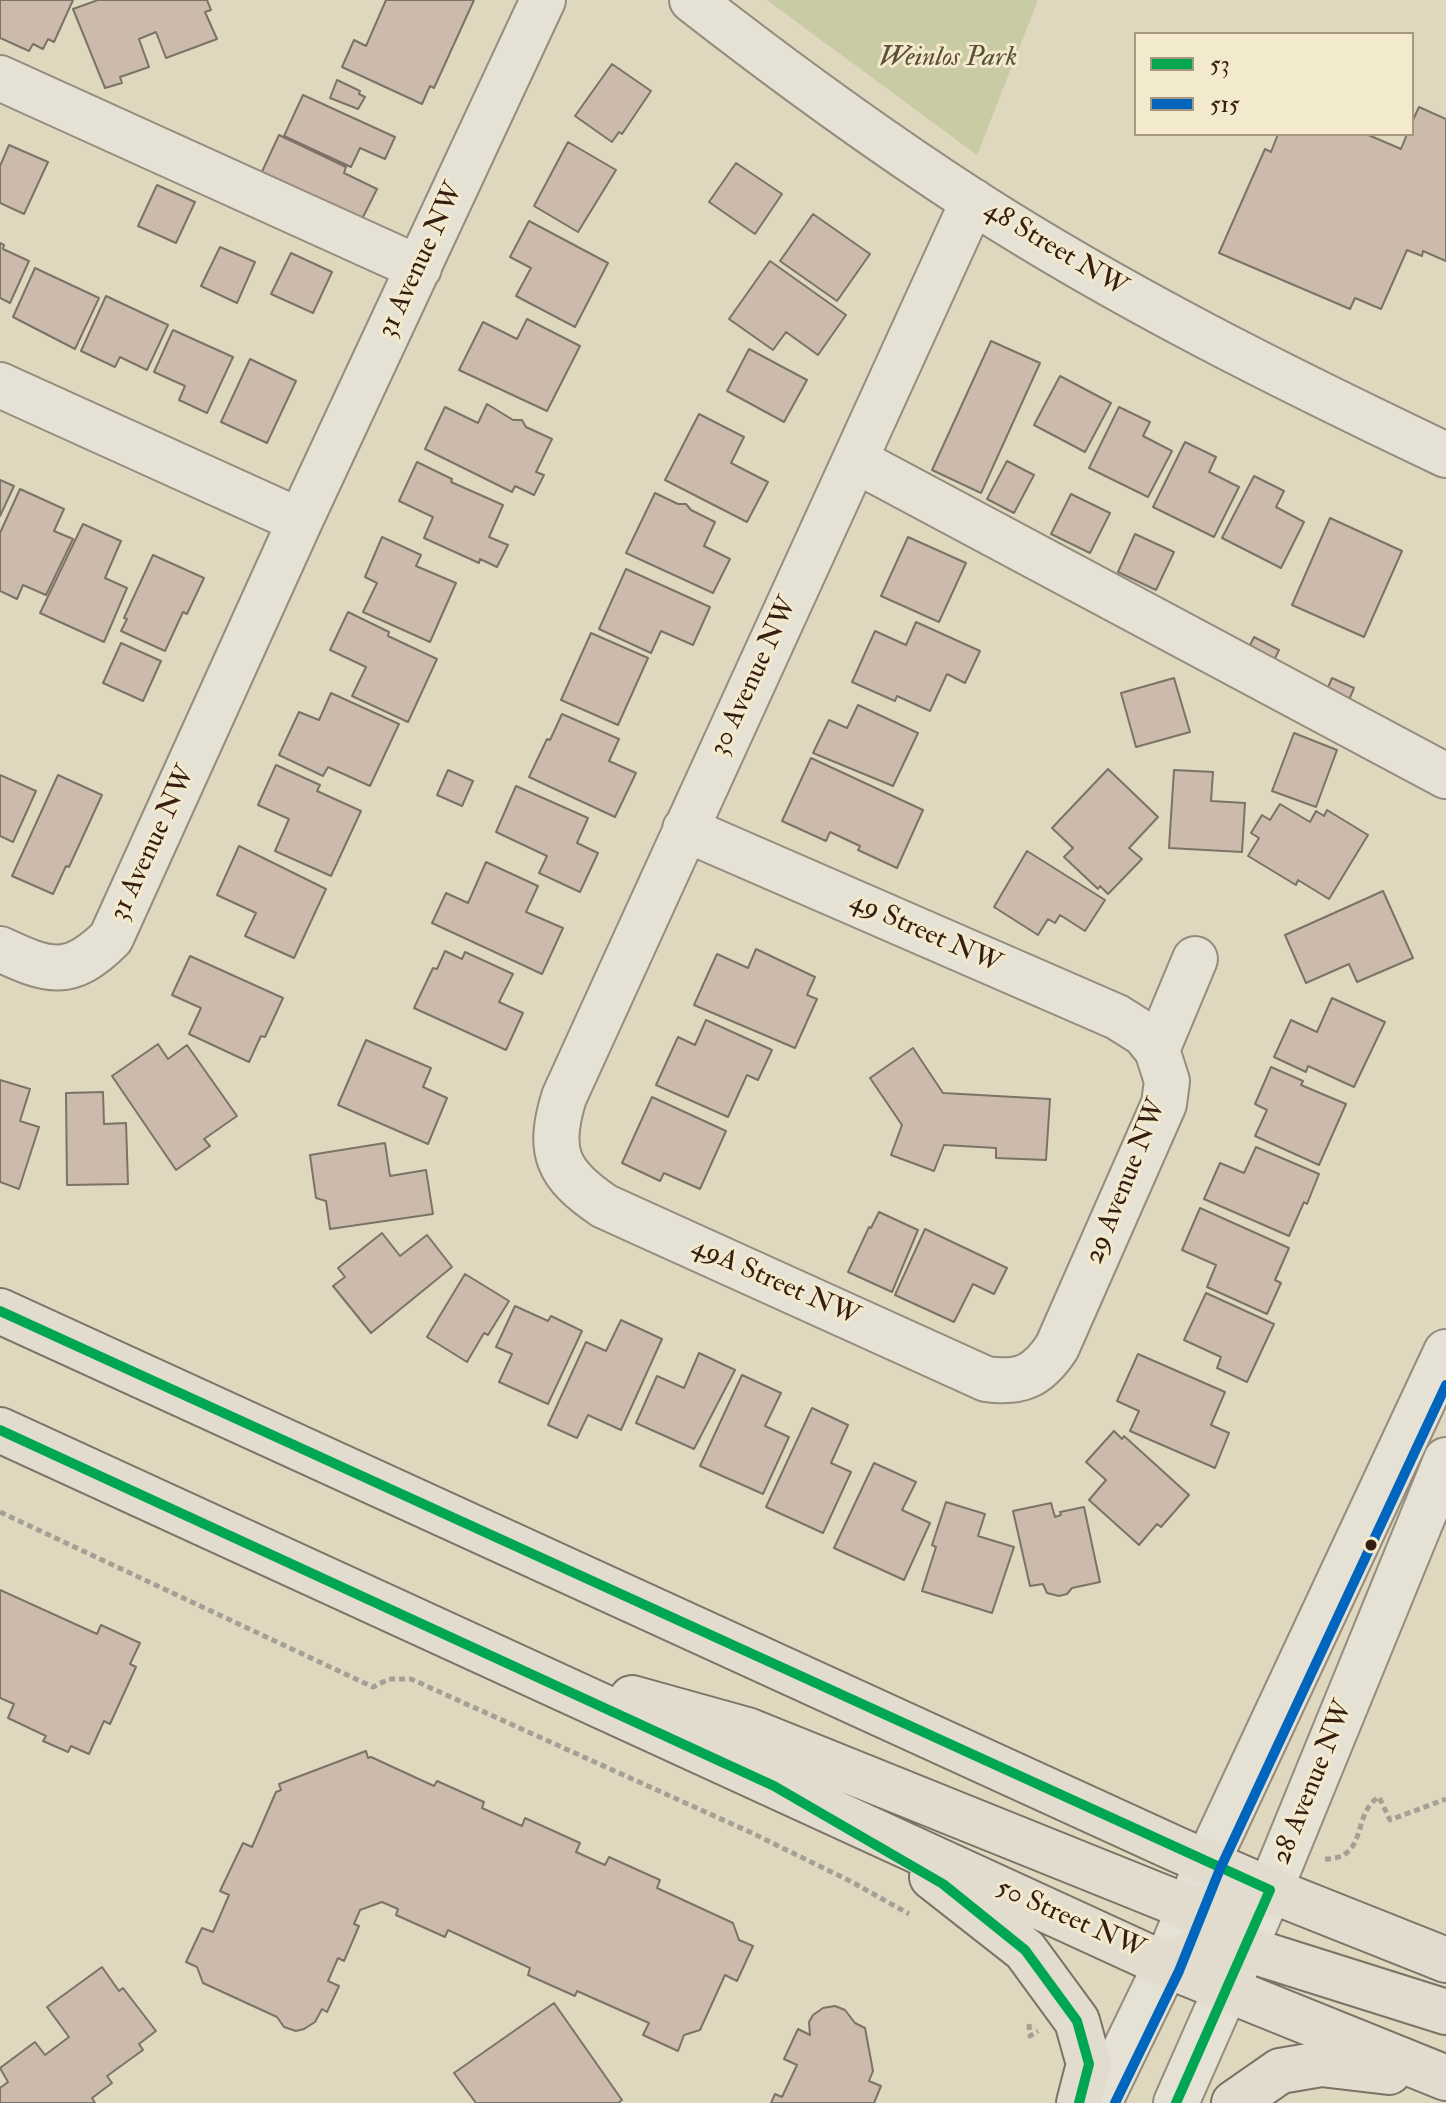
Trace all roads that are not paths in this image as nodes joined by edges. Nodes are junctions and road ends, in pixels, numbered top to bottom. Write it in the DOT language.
graph roads {
  1 [pos="543,0"];
  2 [pos="692,0"];
  3 [pos="0,78"];
  4 [pos="973,201"];
  5 [pos="419,268"];
  6 [pos="0,385"];
  7 [pos="1446,455"];
  8 [pos="855,460"];
  9 [pos="300,521"];
  10 [pos="1446,776"];
  11 [pos="685,829"];
  12 [pos="0,949"];
  13 [pos="1195,959"];
  14 [pos="1157,1050"];
  15 [pos="558,1158"];
  16 [pos="0,1311"];
  17 [pos="1446,1352"];
  18 [pos="1010,1382"];
  19 [pos="0,1430"];
  20 [pos="1446,1460"];
  21 [pos="507,1663"];
  22 [pos="774,1786"];
  23 [pos="1207,1863"];
  24 [pos="1270,1890"];
  25 [pos="1189,1908"];
  26 [pos="1246,1949"];
  27 [pos="1446,1960"];
  28 [pos="1166,1965"];
  29 [pos="1225,1990"];
  30 [pos="1446,2012"];
  31 [pos="1446,2079"];
  32 [pos="1079,2103"];
  33 [pos="1099,2103"];
  34 [pos="1176,2103"];
  35 [pos="1234,2103"];
  1 -- 5 [label="street, 31 Avenue NW"];
  2 -- 4 [label="street, 48 Street NW"];
  3 -- 5 [label="street"];
  4 -- 7 [label="street, 48 Street NW"];
  4 -- 8 [label="street, 30 Avenue NW"];
  5 -- 9 [label="street, 31 Avenue NW"];
  6 -- 9 [label="street"];
  8 -- 10 [label="street"];
  8 -- 11 [label="street, 30 Avenue NW"];
  9 -- 12 [label="street, 31 Avenue NW"];
  11 -- 14 [label="street, 49 Street NW"];
  11 -- 15 [label="street, 30 Avenue NW"];
  13 -- 14 [label="street"];
  14 -- 18 [label="street, 29 Avenue NW"];
  15 -- 18 [label="street, 49A Street NW"];
  16 -- 23 [label="main road"];
  17 -- 23 [label="street, 28 Avenue NW"];
  19 -- 21 [label="main road, 50 Street NW"];
  20 -- 24 [label="street, 28 Avenue NW"];
  21 -- 22 [label="main road, 50 Street NW"];
  21 -- 25 [label="main road"];
  22 -- 28 [label="main road, 50 Street NW"];
  22 -- 32 [label="main road"];
  23 -- 24 [label="main road"];
  23 -- 25 [label="street, 28 Avenue NW"];
  24 -- 25 [label="main road"];
  24 -- 26 [label="street, 28 Avenue NW"];
  24 -- 27 [label="main road"];
  25 -- 28 [label="street, 28 Avenue NW"];
  26 -- 28 [label="main road"];
  26 -- 29 [label="street, 28 Avenue NW"];
  26 -- 30 [label="main road"];
  28 -- 29 [label="main road, 50 Street NW"];
  28 -- 33 [label="street, 28 Avenue NW"];
  29 -- 31 [label="main road, 50 Street NW"];
  29 -- 34 [label="street, 28 Avenue NW"];
  31 -- 35 [label="main road"];
}
